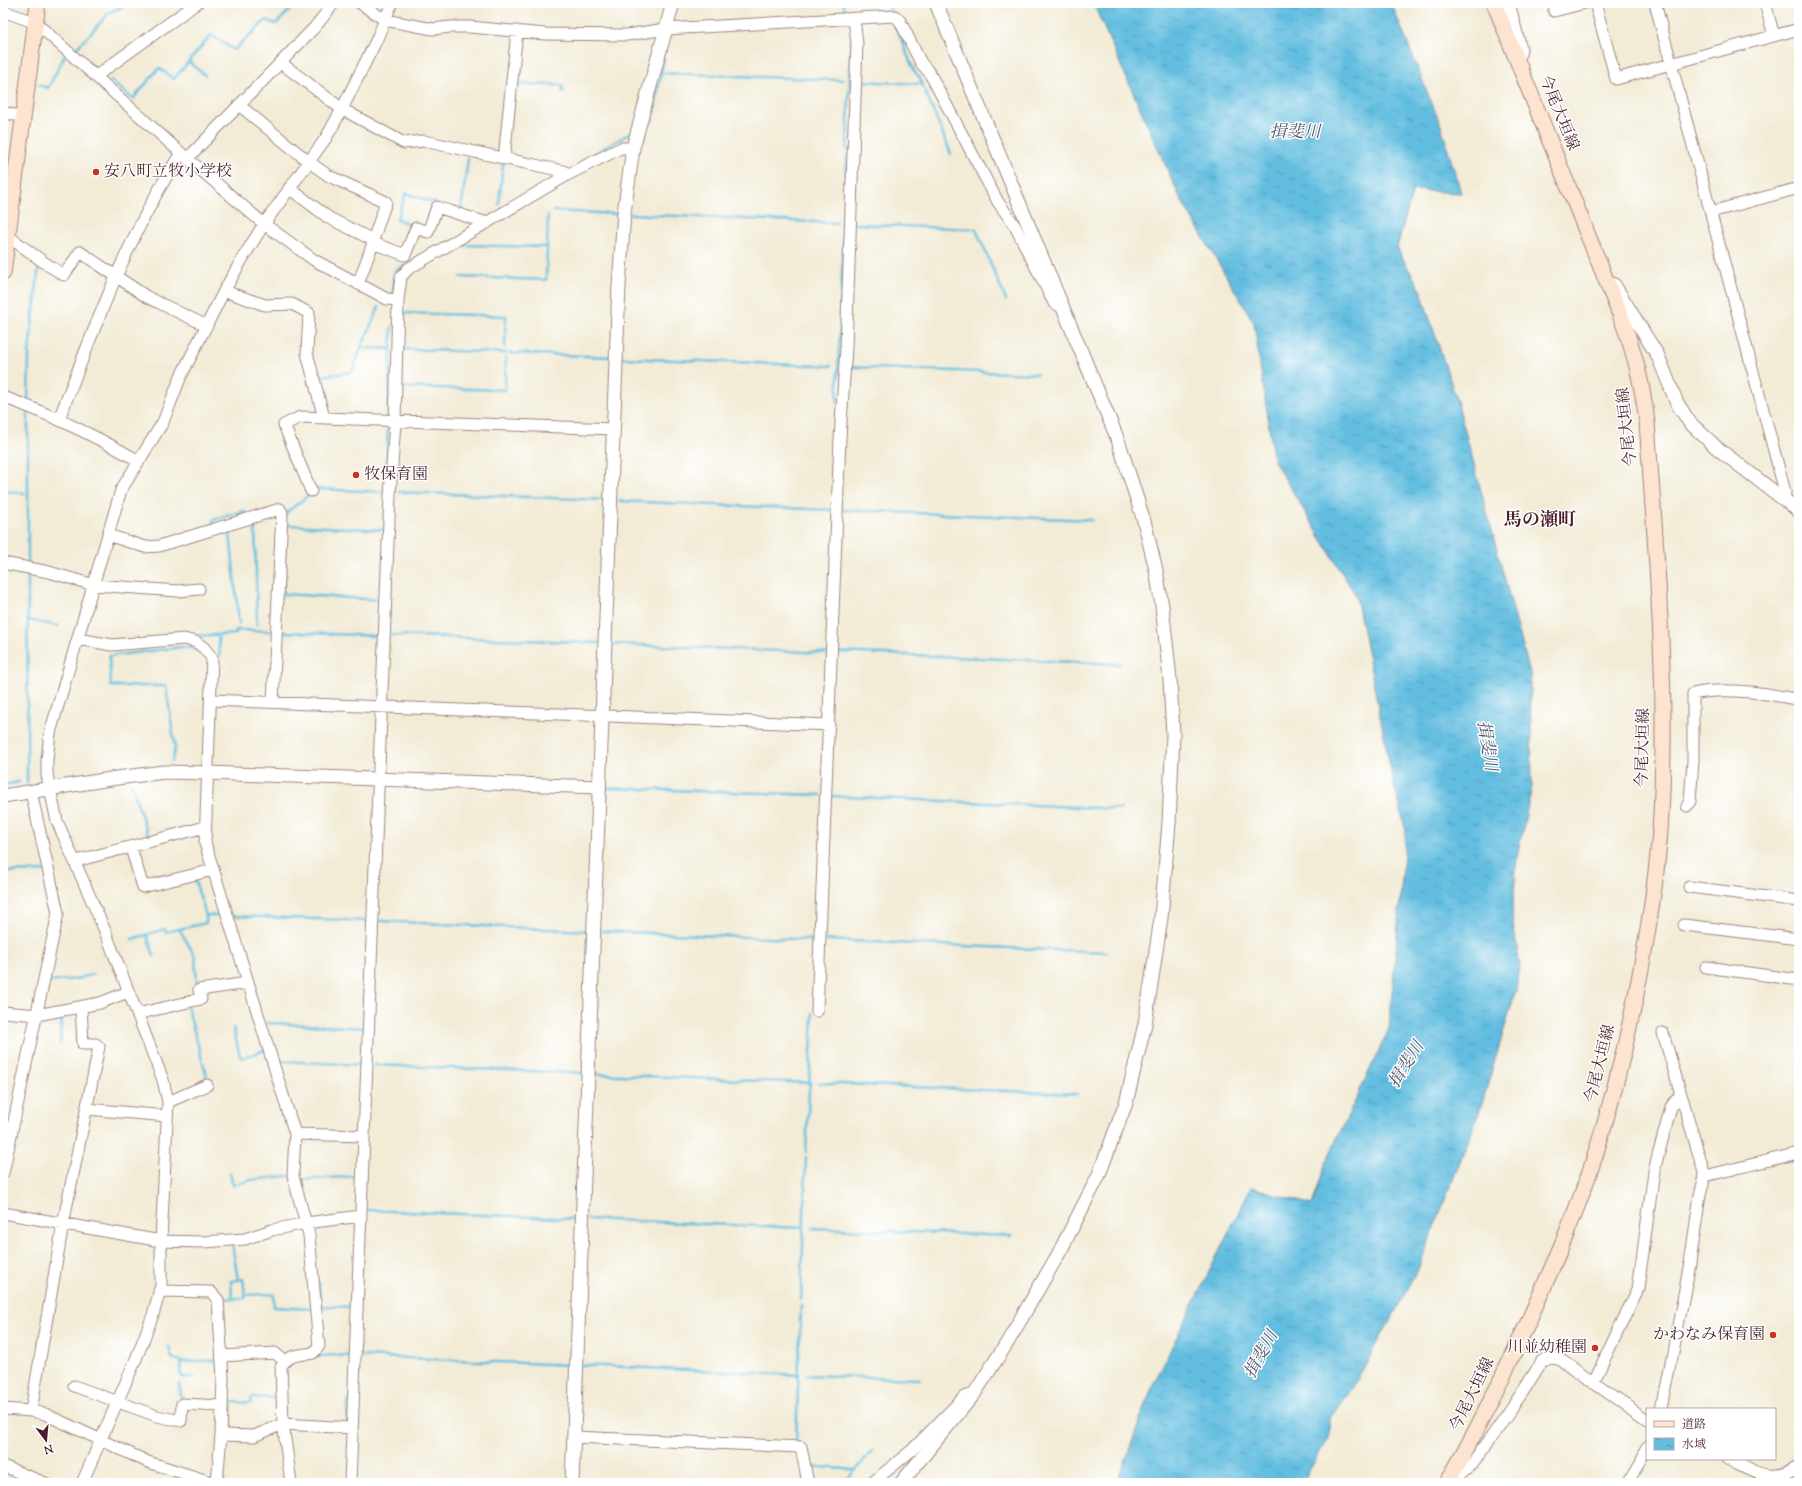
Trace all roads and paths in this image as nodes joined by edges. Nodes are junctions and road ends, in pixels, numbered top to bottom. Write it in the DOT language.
graph roads {
  1 [pos="38,3"];
  2 [pos="197,3"];
  3 [pos="334,3"];
  4 [pos="360,3"];
  5 [pos="392,3"];
  6 [pos="673,3"];
  7 [pos="936,3"];
  8 [pos="1494,3"];
  9 [pos="1508,3"];
  10 [pos="1585,3"];
  11 [pos="1595,3"];
  12 [pos="1656,3"];
  13 [pos="1765,3"];
  14 [pos="3,11"];
  15 [pos="1554,11"];
  16 [pos="854,18"];
  17 [pos="385,20"];
  18 [pos="36,23"];
  19 [pos="666,29"];
  20 [pos="1799,29"];
  21 [pos="517,31"];
  22 [pos="1774,36"];
  23 [pos="1518,61"];
  24 [pos="281,62"];
  25 [pos="1672,64"];
  26 [pos="96,76"];
  27 [pos="239,105"];
  28 [pos="342,110"];
  29 [pos="3,112"];
  30 [pos="23,117"];
  31 [pos="633,148"];
  32 [pos="184,156"];
  33 [pos="504,159"];
  34 [pos="309,162"];
  35 [pos="569,174"];
  36 [pos="289,188"];
  37 [pos="1799,188"];
  38 [pos="1711,212"];
  39 [pos="487,223"];
  40 [pos="264,224"];
  41 [pos="5,235"];
  42 [pos="373,242"];
  43 [pos="3,273"];
  44 [pos="116,278"];
  45 [pos="1607,282"];
  46 [pos="358,284"];
  47 [pos="224,291"];
  48 [pos="398,300"];
  49 [pos="1062,307"];
  50 [pos="207,326"];
  51 [pos="3,397"];
  52 [pos="324,418"];
  53 [pos="59,419"];
  54 [pos="395,422"];
  55 [pos="614,429"];
  56 [pos="139,461"];
  57 [pos="311,491"];
  58 [pos="1784,500"];
  59 [pos="1799,512"];
  60 [pos="108,535"];
  61 [pos="3,563"];
  62 [pos="94,585"];
  63 [pos="199,589"];
  64 [pos="78,639"];
  65 [pos="211,700"];
  66 [pos="1799,700"];
  67 [pos="273,702"];
  68 [pos="382,706"];
  69 [pos="602,716"];
  70 [pos="829,725"];
  71 [pos="208,773"];
  72 [pos="379,779"];
  73 [pos="599,787"];
  74 [pos="49,788"];
  75 [pos="31,792"];
  76 [pos="3,796"];
  77 [pos="1687,806"];
  78 [pos="205,827"];
  79 [pos="130,848"];
  80 [pos="76,861"];
  81 [pos="213,870"];
  82 [pos="1688,887"];
  83 [pos="1799,901"];
  84 [pos="1684,925"];
  85 [pos="1799,940"];
  86 [pos="1706,967"];
  87 [pos="1799,980"];
  88 [pos="248,983"];
  89 [pos="128,992"];
  90 [pos="81,1007"];
  91 [pos="817,1011"];
  92 [pos="3,1012"];
  93 [pos="137,1014"];
  94 [pos="37,1015"];
  95 [pos="1663,1033"];
  96 [pos="208,1085"];
  97 [pos="1680,1095"];
  98 [pos="168,1102"];
  99 [pos="87,1109"];
  100 [pos="167,1116"];
  101 [pos="295,1134"];
  102 [pos="364,1136"];
  103 [pos="1799,1153"];
  104 [pos="3,1173"];
  105 [pos="1705,1176"];
  106 [pos="3,1213"];
  107 [pos="361,1216"];
  108 [pos="306,1223"];
  109 [pos="63,1224"];
  110 [pos="161,1241"];
  111 [pos="159,1291"];
  112 [pos="222,1356"];
  113 [pos="284,1361"];
  114 [pos="1593,1383"];
  115 [pos="74,1386"];
  116 [pos="974,1394"];
  117 [pos="118,1401"];
  118 [pos="222,1406"];
  119 [pos="1662,1408"];
  120 [pos="3,1409"];
  121 [pos="31,1411"];
  122 [pos="1646,1419"];
  123 [pos="283,1424"];
  124 [pos="352,1428"];
  125 [pos="220,1435"];
  126 [pos="574,1437"];
  127 [pos="102,1440"];
  128 [pos="1646,1450"];
  129 [pos="1730,1460"];
  130 [pos="3,1466"];
  131 [pos="1799,1467"];
  132 [pos="1772,1480"];
  133 [pos="1448,1482"];
  134 [pos="45,1483"];
  135 [pos="82,1483"];
  136 [pos="216,1483"];
  137 [pos="291,1483"];
  138 [pos="350,1483"];
  139 [pos="572,1483"];
  140 [pos="808,1483"];
  141 [pos="872,1483"];
  142 [pos="901,1483"];
  143 [pos="1626,1483"];
  1 -- 18 [label="main road"];
  2 -- 26 [label="street"];
  3 -- 24 [label="street"];
  4 -- 17 [label="street"];
  5 -- 17 [label="street"];
  6 -- 19 [label="street"];
  7 -- 49 [label="street"];
  8 -- 23 [label="main road, 今尾大垣線"];
  9 -- 23 [label="street"];
  10 -- 15 [label="street"];
  11 -- 25 [label="street"];
  12 -- 25 [label="street"];
  13 -- 22 [label="street"];
  14 -- 18 [label="street"];
  16 -- 19 [label="street"];
  16 -- 49 [label="street"];
  16 -- 70 [label="street"];
  17 -- 21 [label="street"];
  17 -- 28 [label="street"];
  18 -- 26 [label="street"];
  18 -- 30 [label="main road"];
  19 -- 21 [label="street"];
  19 -- 31 [label="street"];
  20 -- 22 [label="street"];
  21 -- 33 [label="street"];
  22 -- 25 [label="street"];
  23 -- 45 [label="main road, 今尾大垣線"];
  24 -- 27 [label="street"];
  24 -- 28 [label="street"];
  25 -- 38 [label="street"];
  26 -- 32 [label="street"];
  27 -- 32 [label="street"];
  27 -- 34 [label="street"];
  28 -- 33 [label="street"];
  28 -- 34 [label="street"];
  29 -- 30 [label="street"];
  30 -- 41 [label="main road"];
  31 -- 35 [label="street"];
  31 -- 55 [label="street"];
  32 -- 40 [label="street"];
  32 -- 44 [label="street"];
  33 -- 35 [label="street"];
  34 -- 36 [label="street"];
  34 -- 42 [label="street"];
  35 -- 39 [label="street"];
  36 -- 40 [label="street"];
  36 -- 42 [label="street"];
  37 -- 38 [label="street"];
  38 -- 58 [label="street"];
  39 -- 42 [label="street"];
  39 -- 48 [label="street"];
  40 -- 46 [label="street"];
  40 -- 47 [label="street"];
  41 -- 43 [label="main road"];
  41 -- 44 [label="street"];
  42 -- 46 [label="street"];
  44 -- 50 [label="street"];
  44 -- 53 [label="street"];
  45 -- 58 [label="street"];
  45 -- 133 [label="main road, 今尾大垣線"];
  46 -- 48 [label="street"];
  47 -- 50 [label="street"];
  47 -- 52 [label="street"];
  48 -- 54 [label="street"];
  49 -- 116 [label="street"];
  50 -- 56 [label="street"];
  51 -- 53 [label="street"];
  52 -- 54 [label="street"];
  52 -- 57 [label="street"];
  53 -- 56 [label="street"];
  54 -- 55 [label="street"];
  54 -- 68 [label="street"];
  55 -- 69 [label="street"];
  56 -- 60 [label="street"];
  58 -- 59 [label="street"];
  60 -- 62 [label="street"];
  60 -- 67 [label="street"];
  61 -- 62 [label="street"];
  62 -- 63 [label="street"];
  62 -- 64 [label="street"];
  64 -- 65 [label="street"];
  64 -- 74 [label="street"];
  65 -- 67 [label="street"];
  65 -- 71 [label="street"];
  66 -- 77 [label="street"];
  67 -- 68 [label="street"];
  68 -- 69 [label="street"];
  68 -- 72 [label="street"];
  69 -- 70 [label="street"];
  69 -- 73 [label="street"];
  70 -- 91 [label="street"];
  71 -- 72 [label="street"];
  71 -- 74 [label="street"];
  71 -- 78 [label="street"];
  72 -- 73 [label="street"];
  72 -- 102 [label="street"];
  73 -- 126 [label="street"];
  74 -- 75 [label="street"];
  74 -- 80 [label="street"];
  75 -- 76 [label="street"];
  75 -- 94 [label="street"];
  78 -- 79 [label="street"];
  78 -- 81 [label="street"];
  79 -- 80 [label="street"];
  79 -- 81 [label="street"];
  80 -- 89 [label="street"];
  81 -- 88 [label="street"];
  82 -- 83 [label="street"];
  84 -- 85 [label="street"];
  86 -- 87 [label="street"];
  88 -- 93 [label="street"];
  88 -- 101 [label="street"];
  89 -- 90 [label="street"];
  89 -- 93 [label="street"];
  90 -- 94 [label="street"];
  90 -- 99 [label="street"];
  92 -- 94 [label="street"];
  93 -- 98 [label="street"];
  94 -- 104 [label="street"];
  95 -- 97 [label="street"];
  96 -- 98 [label="street"];
  97 -- 105 [label="street"];
  97 -- 114 [label="street"];
  98 -- 100 [label="street"];
  99 -- 100 [label="street"];
  99 -- 109 [label="street"];
  100 -- 110 [label="street"];
  101 -- 102 [label="street"];
  101 -- 108 [label="street"];
  102 -- 107 [label="street"];
  103 -- 105 [label="street"];
  105 -- 119 [label="street"];
  106 -- 109 [label="street"];
  107 -- 108 [label="street"];
  107 -- 124 [label="street"];
  108 -- 110 [label="street"];
  108 -- 113 [label="street"];
  109 -- 110 [label="street"];
  109 -- 121 [label="street"];
  110 -- 111 [label="street"];
  111 -- 112 [label="street"];
  111 -- 117 [label="street"];
  112 -- 113 [label="street"];
  112 -- 118 [label="street"];
  113 -- 123 [label="street"];
  114 -- 122 [label="street"];
  114 -- 133 [label="street"];
  115 -- 117 [label="street"];
  116 -- 141 [label="street"];
  116 -- 142 [label="street"];
  117 -- 118 [label="street"];
  117 -- 127 [label="street"];
  118 -- 125 [label="street"];
  120 -- 121 [label="street"];
  121 -- 127 [label="street"];
  123 -- 124 [label="street"];
  123 -- 125 [label="street"];
  123 -- 137 [label="street"];
  124 -- 138 [label="street"];
  125 -- 136 [label="street"];
  126 -- 139 [label="street"];
  126 -- 140 [label="street"];
  127 -- 135 [label="street"];
  127 -- 136 [label="street"];
  128 -- 143 [label="street"];
  129 -- 132 [label="street"];
  130 -- 134 [label="street"];
  131 -- 132 [label="street"];
}
